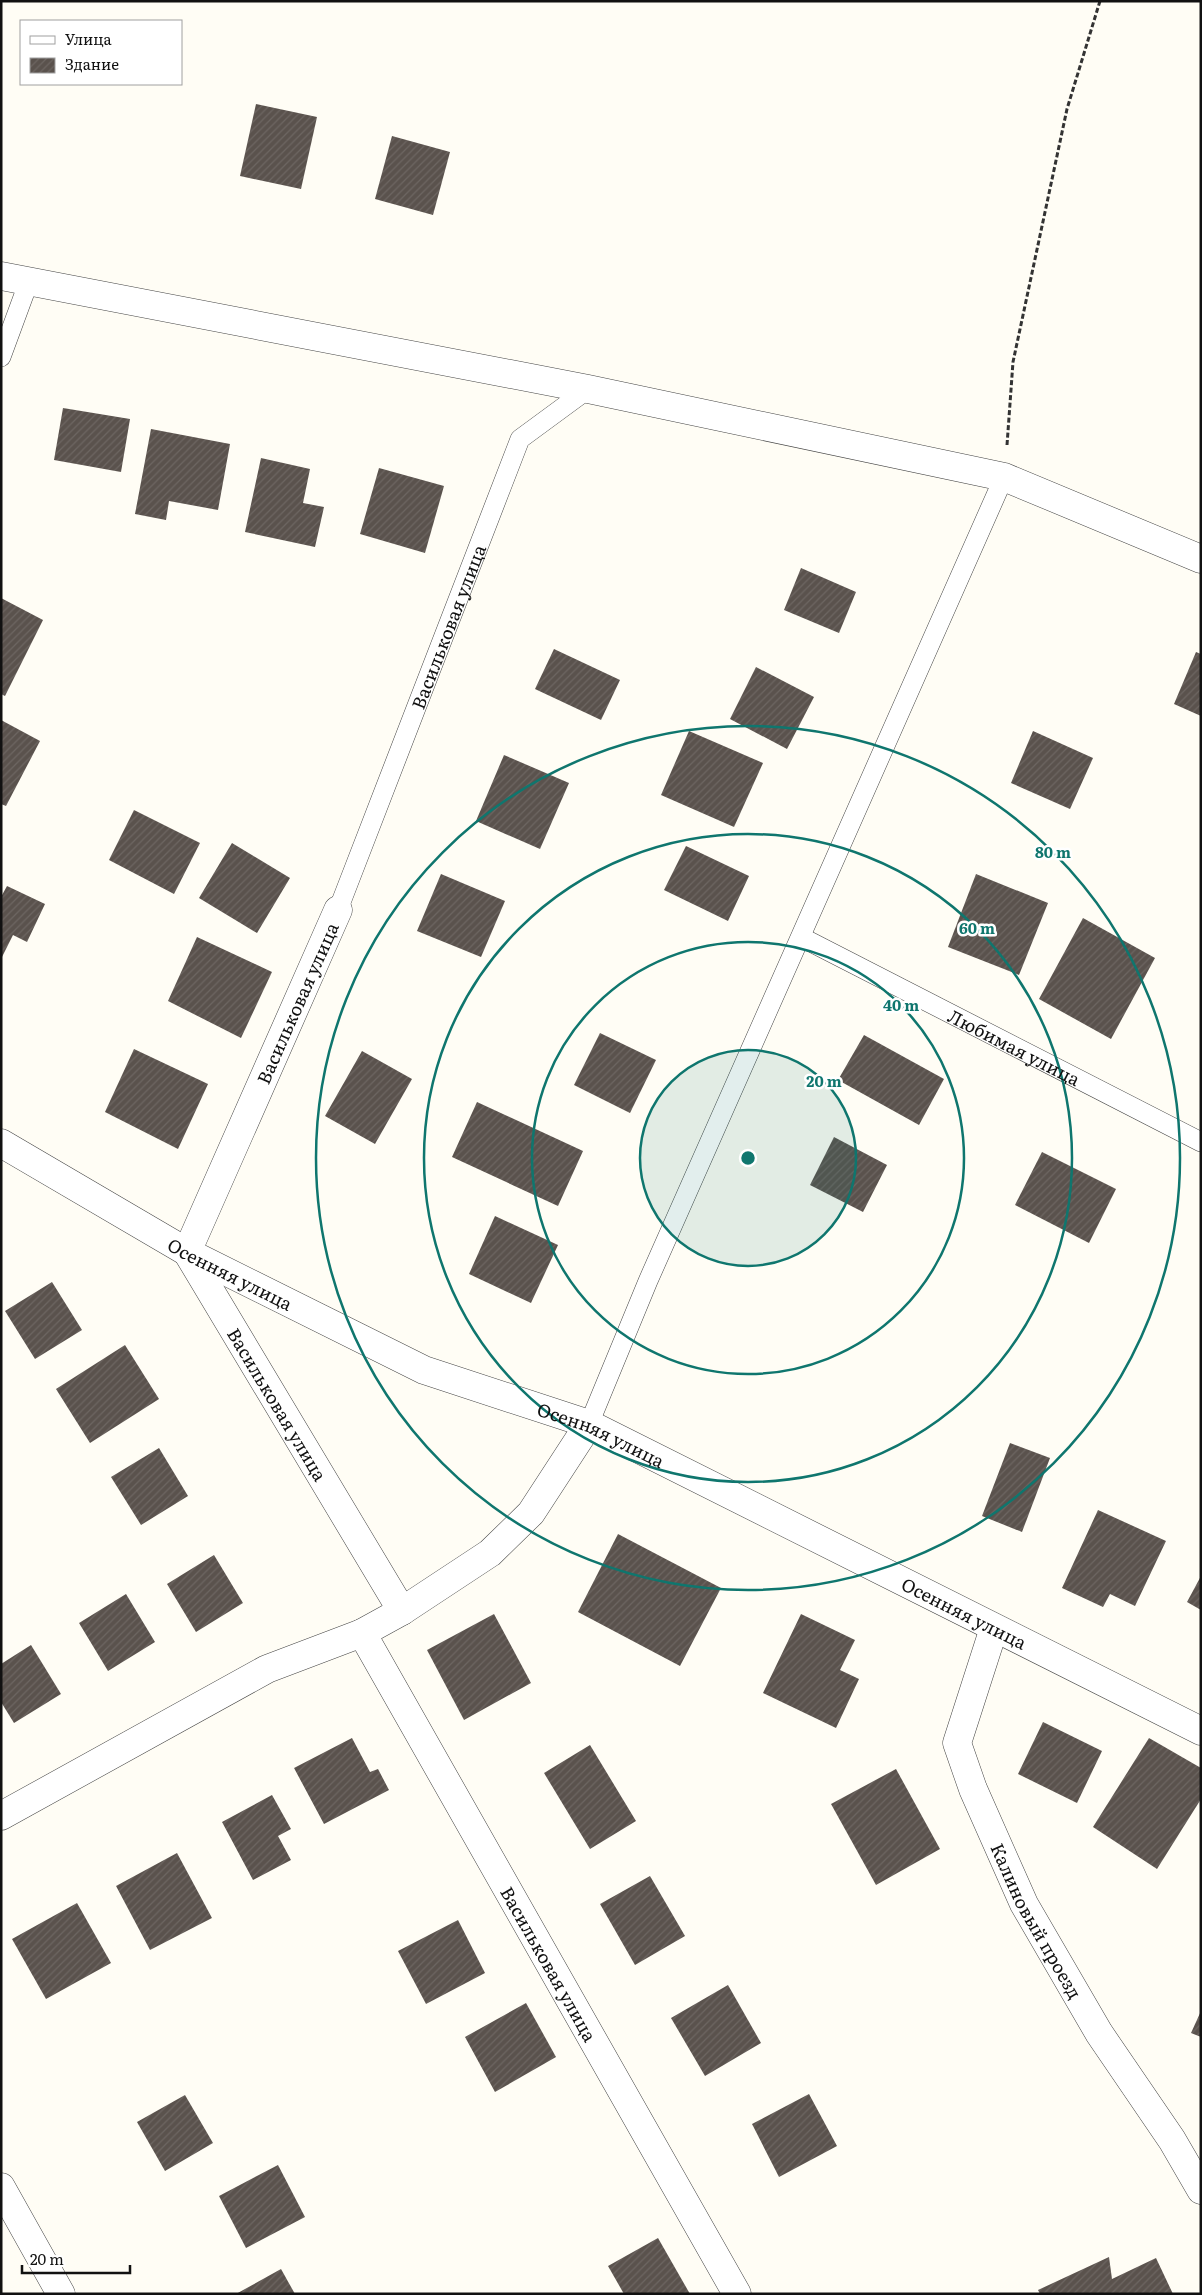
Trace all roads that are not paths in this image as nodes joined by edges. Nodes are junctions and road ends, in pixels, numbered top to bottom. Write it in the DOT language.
graph roads {
  1 [pos="1,276"];
  2 [pos="29,281"];
  3 [pos="1,358"];
  4 [pos="588,388"];
  5 [pos="1004,477"];
  6 [pos="1201,559"];
  7 [pos="338,910"];
  8 [pos="801,937"];
  9 [pos="1201,1142"];
  10 [pos="1,1143"];
  11 [pos="187,1252"];
  12 [pos="589,1424"];
  13 [pos="402,1611"];
  14 [pos="994,1628"];
  15 [pos="362,1633"];
  16 [pos="1201,1731"];
  17 [pos="1,1816"];
  18 [pos="1,2187"];
  19 [pos="1201,2190"];
  20 [pos="61,2294"];
  21 [pos="737,2294"];
  1 -- 2 [label="street"];
  2 -- 3 [label="lane"];
  2 -- 4 [label="street"];
  4 -- 5 [label="street"];
  4 -- 7 [label="lane, Васильковая улица"];
  5 -- 6 [label="street"];
  5 -- 8 [label="lane"];
  7 -- 11 [label="street, Васильковая улица"];
  8 -- 9 [label="lane, Любимая улица"];
  8 -- 12 [label="lane"];
  10 -- 11 [label="street, Осенняя улица"];
  11 -- 12 [label="street, Осенняя улица"];
  11 -- 13 [label="street, Васильковая улица"];
  12 -- 13 [label="street"];
  12 -- 14 [label="street, Осенняя улица"];
  13 -- 15 [label="street"];
  14 -- 16 [label="street, Осенняя улица"];
  14 -- 19 [label="street, Калиновый проезд"];
  15 -- 17 [label="street"];
  15 -- 21 [label="street, Васильковая улица"];
  18 -- 20 [label="street"];
}
